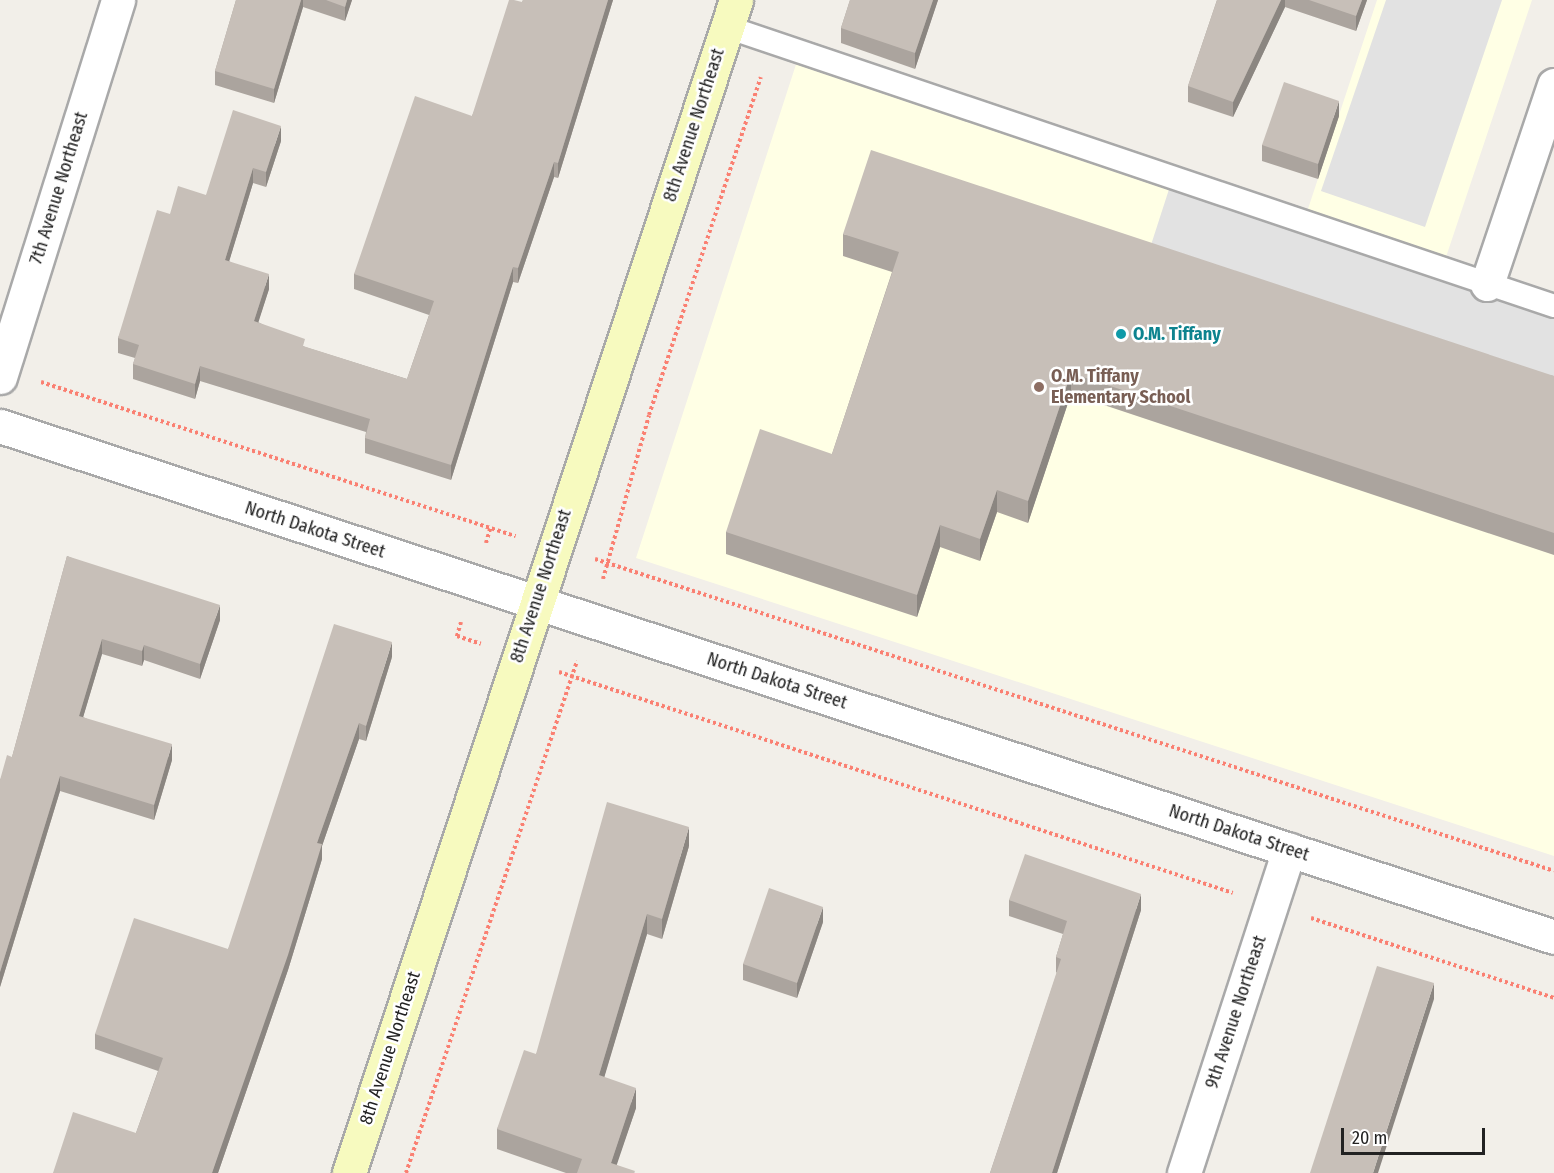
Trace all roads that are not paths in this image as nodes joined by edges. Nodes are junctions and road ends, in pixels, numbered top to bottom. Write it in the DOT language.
graph roads {
  1 [pos="118,0"];
  2 [pos="731,13"];
  3 [pos="1554,85"];
  4 [pos="1487,284"];
  5 [pos="1554,306"];
  6 [pos="1,373"];
  7 [pos="0,426"];
  8 [pos="535,602"];
  9 [pos="1289,850"];
  10 [pos="1554,937"];
  11 [pos="349,1173"];
  12 [pos="1184,1173"];
  1 -- 6 [label="street, 7th Avenue Northeast"];
  2 -- 4 [label="lane"];
  2 -- 8 [label="main road, 8th Avenue Northeast"];
  3 -- 4 [label="street"];
  4 -- 5 [label="lane"];
  7 -- 8 [label="street, North Dakota Street"];
  8 -- 9 [label="street, North Dakota Street"];
  8 -- 11 [label="main road, 8th Avenue Northeast"];
  9 -- 10 [label="street, North Dakota Street"];
  9 -- 12 [label="street, 9th Avenue Northeast"];
}
